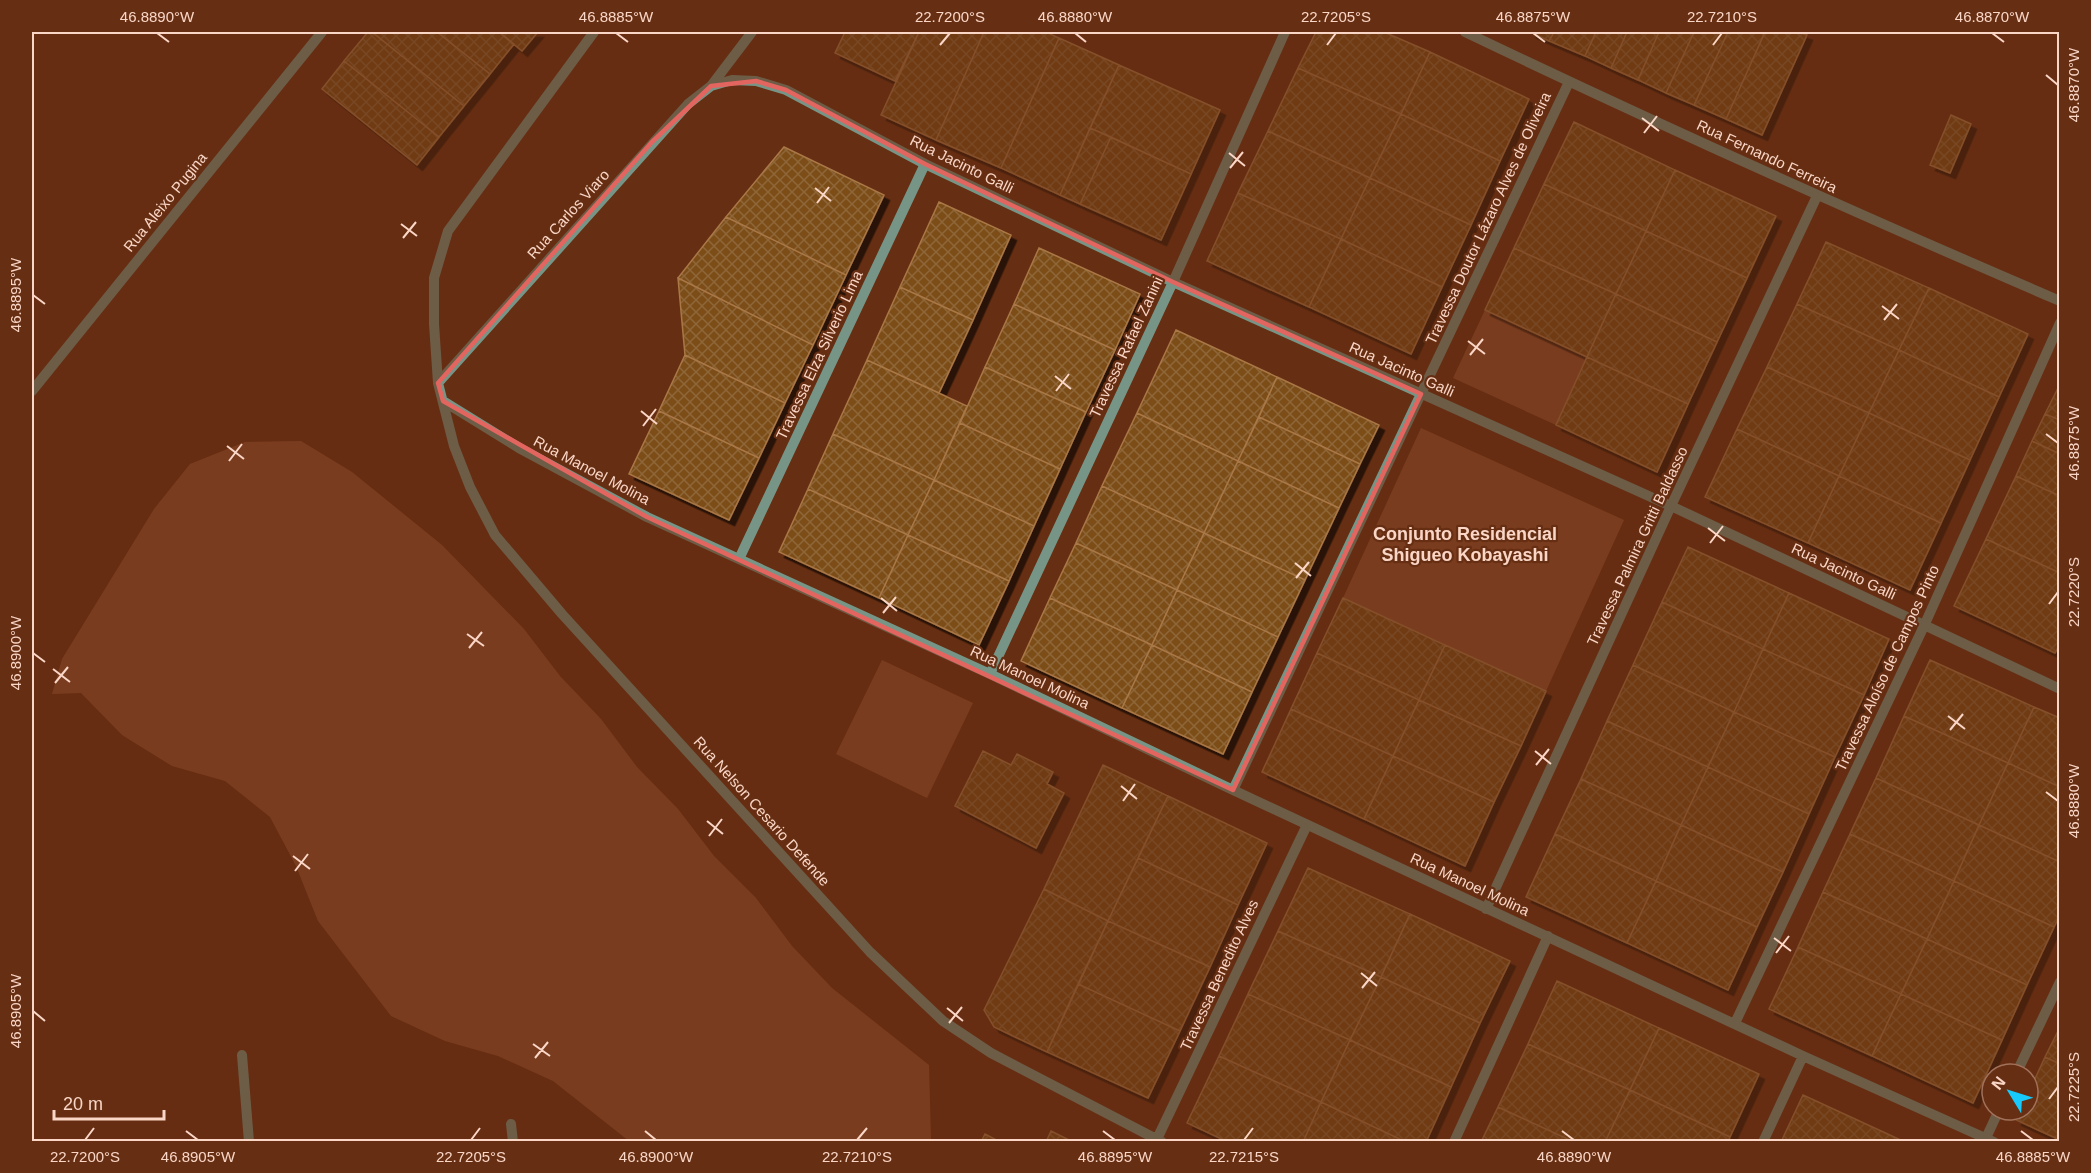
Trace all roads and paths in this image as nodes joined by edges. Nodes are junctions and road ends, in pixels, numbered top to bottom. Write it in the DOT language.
graph roads {
  1 [pos="322,32"];
  2 [pos="594,32"];
  3 [pos="752,32"];
  4 [pos="1285,32"];
  5 [pos="1465,32"];
  6 [pos="732,80"];
  7 [pos="1569,82"];
  8 [pos="711,86"];
  9 [pos="925,164"];
  10 [pos="1817,196"];
  11 [pos="1173,282"];
  12 [pos="2060,301"];
  13 [pos="2060,323"];
  14 [pos="438,382"];
  15 [pos="32,391"];
  16 [pos="1421,394"];
  17 [pos="443,401"];
  18 [pos="1671,507"];
  19 [pos="739,560"];
  20 [pos="1924,626"];
  21 [pos="990,674"];
  22 [pos="2060,689"];
  23 [pos="1233,790"];
  24 [pos="1307,825"];
  25 [pos="1486,909"];
  26 [pos="1548,936"];
  27 [pos="2060,982"];
  28 [pos="1734,1023"];
  29 [pos="242,1055"];
  30 [pos="1803,1056"];
  31 [pos="2022,1062"];
  32 [pos="1995,1122"];
  33 [pos="511,1124"];
  34 [pos="1160,1140"];
  35 [pos="1990,1140"];
  36 [pos="249,1142"];
  37 [pos="513,1142"];
  38 [pos="1454,1142"];
  39 [pos="1763,1142"];
  1 -- 15 [label="street, Rua Aleixo Pugina"];
  2 -- 14 [label="street"];
  3 -- 8 [label="street"];
  4 -- 11 [label="street, Travessa Rafael Zanini"];
  5 -- 7 [label="street, Rua Fernando Ferreira"];
  6 -- 8 [label="street, Rua Carlos Viaro"];
  6 -- 9 [label="street, Rua Jacinto Galli"];
  7 -- 10 [label="street, Rua Fernando Ferreira"];
  7 -- 16 [label="street, Travessa Doutor Lázaro Alves de Oliveira"];
  8 -- 14 [label="street, Rua Carlos Viaro"];
  9 -- 11 [label="street, Rua Jacinto Galli"];
  9 -- 19 [label="street, Travessa Elza Silverio Lima"];
  10 -- 12 [label="street, Rua Fernando Ferreira"];
  10 -- 18 [label="street, Travessa Palmira Gritti Baldasso"];
  11 -- 16 [label="street, Rua Jacinto Galli"];
  11 -- 21 [label="street, Travessa Rafael Zanini"];
  13 -- 20 [label="street, Travessa Aloíso de Campos Pinto"];
  14 -- 17 [label="street"];
  16 -- 18 [label="street, Rua Jacinto Galli"];
  16 -- 23 [label="street, Travessa Doutor Lázaro Alves de Oliveira"];
  17 -- 19 [label="street, Rua Manoel Molina"];
  17 -- 34 [label="street, Rua Nelson Cesario Defende"];
  18 -- 20 [label="street, Rua Jacinto Galli"];
  18 -- 25 [label="street, Travessa Palmira Gritti Baldasso"];
  19 -- 21 [label="street, Rua Manoel Molina"];
  20 -- 22 [label="street, Rua Jacinto Galli"];
  20 -- 28 [label="street, Travessa Aloíso de Campos Pinto"];
  21 -- 23 [label="street, Rua Manoel Molina"];
  23 -- 24 [label="street, Rua Manoel Molina"];
  24 -- 25 [label="street, Rua Manoel Molina"];
  24 -- 34 [label="street, Travessa Benedito Alves"];
  25 -- 26 [label="street, Rua Manoel Molina"];
  26 -- 28 [label="street, Rua Manoel Molina"];
  26 -- 38 [label="street"];
  27 -- 31 [label="street"];
  28 -- 30 [label="street, Rua Manoel Molina"];
  29 -- 36 [label="street"];
  30 -- 35 [label="street, Rua Manoel Molina"];
  30 -- 39 [label="street"];
  32 -- 35 [label="street"];
  33 -- 37 [label="street"];
}
